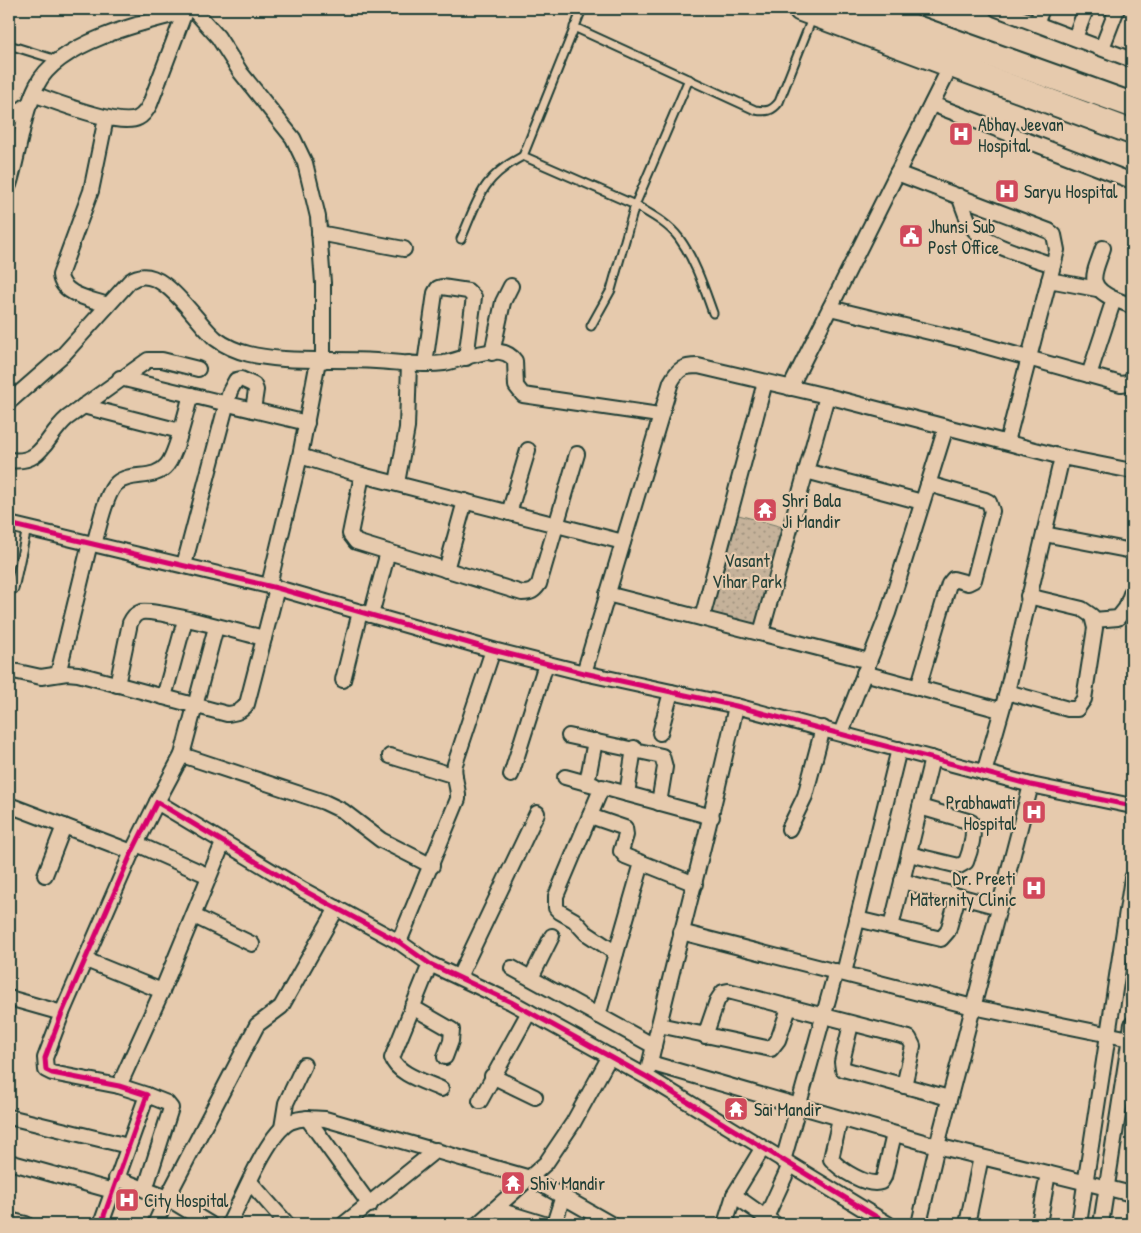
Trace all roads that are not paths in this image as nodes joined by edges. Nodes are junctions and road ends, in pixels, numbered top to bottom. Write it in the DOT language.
graph roads {
  1 [pos="582,9"];
  2 [pos="863,9"];
  3 [pos="1042,9"];
  4 [pos="1086,9"];
  5 [pos="1117,9"];
  6 [pos="188,10"];
  7 [pos="1004,10"];
  8 [pos="808,11"];
  9 [pos="1036,24"];
  10 [pos="574,27"];
  11 [pos="1075,38"];
  12 [pos="9,45"];
  13 [pos="1102,48"];
  14 [pos="57,60"];
  15 [pos="1132,60"];
  16 [pos="951,65"];
  17 [pos="689,79"];
  18 [pos="32,98"];
  19 [pos="932,104"];
  20 [pos="1132,105"];
  21 [pos="106,118"];
  22 [pos="9,119"];
  23 [pos="1132,132"];
  24 [pos="523,156"];
  25 [pos="898,173"];
  26 [pos="1132,181"];
  27 [pos="9,185"];
  28 [pos="959,196"];
  29 [pos="635,205"];
  30 [pos="319,234"];
  31 [pos="461,239"];
  32 [pos="1103,248"];
  33 [pos="404,249"];
  34 [pos="1053,265"];
  35 [pos="1049,280"];
  36 [pos="511,286"];
  37 [pos="1097,290"];
  38 [pos="1114,299"];
  39 [pos="107,305"];
  40 [pos="1132,306"];
  41 [pos="830,308"];
  42 [pos="713,313"];
  43 [pos="591,326"];
  44 [pos="492,352"];
  45 [pos="466,358"];
  46 [pos="1029,358"];
  47 [pos="320,361"];
  48 [pos="409,363"];
  49 [pos="425,364"];
  50 [pos="198,369"];
  51 [pos="1089,375"];
  52 [pos="120,378"];
  53 [pos="1132,379"];
  54 [pos="765,382"];
  55 [pos="790,388"];
  56 [pos="191,395"];
  57 [pos="827,396"];
  58 [pos="9,402"];
  59 [pos="227,404"];
  60 [pos="83,406"];
  61 [pos="253,410"];
  62 [pos="660,415"];
  63 [pos="307,423"];
  64 [pos="946,426"];
  65 [pos="180,431"];
  66 [pos="1007,442"];
  67 [pos="528,450"];
  68 [pos="578,454"];
  69 [pos="300,456"];
  70 [pos="1062,457"];
  71 [pos="9,460"];
  72 [pos="806,471"];
  73 [pos="1132,471"];
  74 [pos="362,475"];
  75 [pos="397,483"];
  76 [pos="928,484"];
  77 [pos="465,501"];
  78 [pos="922,502"];
  79 [pos="509,513"];
  80 [pos="9,524"];
  81 [pos="558,525"];
  82 [pos="28,528"];
  83 [pos="1044,534"];
  84 [pos="623,542"];
  85 [pos="92,544"];
  86 [pos="1132,551"];
  87 [pos="388,552"];
  88 [pos="184,565"];
  89 [pos="446,570"];
  90 [pos="273,587"];
  91 [pos="14,589"];
  92 [pos="1132,591"];
  93 [pos="607,594"];
  94 [pos="1028,596"];
  95 [pos="366,613"];
  96 [pos="702,618"];
  97 [pos="185,620"];
  98 [pos="1094,620"];
  99 [pos="216,627"];
  100 [pos="761,633"];
  101 [pos="264,638"];
  102 [pos="493,650"];
  103 [pos="546,664"];
  104 [pos="867,667"];
  105 [pos="9,670"];
  106 [pos="58,674"];
  107 [pos="584,674"];
  108 [pos="343,680"];
  109 [pos="117,685"];
  110 [pos="918,688"];
  111 [pos="671,692"];
  112 [pos="1007,692"];
  113 [pos="164,697"];
  114 [pos="196,706"];
  115 [pos="736,706"];
  116 [pos="1000,710"];
  117 [pos="823,728"];
  118 [pos="660,733"];
  119 [pos="841,733"];
  120 [pos="569,736"];
  121 [pos="595,741"];
  122 [pos="634,748"];
  123 [pos="899,749"];
  124 [pos="182,755"];
  125 [pos="390,756"];
  126 [pos="932,758"];
  127 [pos="984,773"];
  128 [pos="511,775"];
  129 [pos="455,776"];
  130 [pos="566,777"];
  131 [pos="587,783"];
  132 [pos="1031,786"];
  133 [pos="602,787"];
  134 [pos="627,794"];
  135 [pos="157,802"];
  136 [pos="660,802"];
  137 [pos="9,805"];
  138 [pos="920,806"];
  139 [pos="1132,806"];
  140 [pos="537,813"];
  141 [pos="590,816"];
  142 [pos="712,817"];
  143 [pos="64,826"];
  144 [pos="789,829"];
  145 [pos="223,843"];
  146 [pos="135,848"];
  147 [pos="909,854"];
  148 [pos="642,863"];
  149 [pos="432,866"];
  150 [pos="45,875"];
  151 [pos="208,876"];
  152 [pos="1132,878"];
  153 [pos="902,880"];
  154 [pos="695,884"];
  155 [pos="958,896"];
  156 [pos="999,907"];
  157 [pos="336,908"];
  158 [pos="194,916"];
  159 [pos="857,919"];
  160 [pos="890,927"];
  161 [pos="680,932"];
  162 [pos="552,936"];
  163 [pos="399,942"];
  164 [pos="252,944"];
  165 [pos="616,953"];
  166 [pos="86,960"];
  167 [pos="430,964"];
  168 [pos="512,968"];
  169 [pos="840,972"];
  170 [pos="459,977"];
  171 [pos="531,978"];
  172 [pos="162,991"];
  173 [pos="9,998"];
  174 [pos="973,1006"];
  175 [pos="412,1007"];
  176 [pos="789,1008"];
  177 [pos="529,1012"];
  178 [pos="62,1013"];
  179 [pos="598,1016"];
  180 [pos="823,1017"];
  181 [pos="851,1024"];
  182 [pos="1132,1024"];
  183 [pos="659,1025"];
  184 [pos="1108,1034"];
  185 [pos="705,1036"];
  186 [pos="1130,1039"];
  187 [pos="654,1046"];
  188 [pos="1104,1055"];
  189 [pos="610,1056"];
  190 [pos="445,1057"];
  191 [pos="1129,1059"];
  192 [pos="650,1063"];
  193 [pos="304,1065"];
  194 [pos="492,1076"];
  195 [pos="647,1077"];
  196 [pos="119,1086"];
  197 [pos="904,1086"];
  198 [pos="441,1089"];
  199 [pos="148,1096"];
  200 [pos="535,1097"];
  201 [pos="949,1098"];
  202 [pos="1126,1099"];
  203 [pos="480,1101"];
  204 [pos="797,1107"];
  205 [pos="9,1117"];
  206 [pos="307,1118"];
  207 [pos="840,1119"];
  208 [pos="282,1128"];
  209 [pos="894,1134"];
  210 [pos="128,1146"];
  211 [pos="937,1146"];
  212 [pos="762,1149"];
  213 [pos="436,1150"];
  214 [pos="981,1157"];
  215 [pos="9,1162"];
  216 [pos="786,1163"];
  217 [pos="1048,1173"];
  218 [pos="530,1178"];
  219 [pos="250,1182"];
  220 [pos="1086,1183"];
  221 [pos="115,1185"];
  222 [pos="1108,1189"];
  223 [pos="145,1190"];
  224 [pos="1132,1194"];
  225 [pos="734,1195"];
  226 [pos="563,1196"];
  227 [pos="167,1198"];
  228 [pos="370,1205"];
  229 [pos="495,1209"];
  230 [pos="9,1220"];
  231 [pos="768,1222"];
  232 [pos="879,1222"];
  233 [pos="26,1224"];
  234 [pos="101,1224"];
  235 [pos="156,1224"];
  236 [pos="210,1224"];
  237 [pos="229,1224"];
  238 [pos="287,1224"];
  239 [pos="344,1224"];
  240 [pos="479,1224"];
  241 [pos="544,1224"];
  242 [pos="554,1224"];
  243 [pos="611,1224"];
  244 [pos="724,1224"];
  245 [pos="918,1224"];
  246 [pos="966,1224"];
  247 [pos="1039,1224"];
  248 [pos="1079,1224"];
  249 [pos="1101,1224"];
  1 -- 10 [label="lane"];
  2 -- 20 [label="highway"];
  3 -- 9 [label="street"];
  4 -- 11 [label="street"];
  5 -- 13 [label="street"];
  6 -- 14 [label="street"];
  6 -- 21 [label="street"];
  6 -- 30 [label="street"];
  7 -- 9 [label="street"];
  8 -- 16 [label="highway"];
  8 -- 17 [label="lane"];
  9 -- 11 [label="street"];
  10 -- 17 [label="lane"];
  10 -- 24 [label="lane"];
  11 -- 13 [label="street"];
  12 -- 14 [label="lane"];
  13 -- 15 [label="street"];
  14 -- 18 [label="street"];
  16 -- 19 [label="street"];
  16 -- 23 [label="highway"];
  17 -- 29 [label="lane"];
  18 -- 21 [label="street"];
  18 -- 22 [label="street"];
  18 -- 27 [label="street"];
  19 -- 25 [label="street"];
  19 -- 26 [label="street"];
  21 -- 39 [label="street"];
  24 -- 29 [label="lane"];
  24 -- 31 [label="lane"];
  25 -- 28 [label="street"];
  25 -- 41 [label="street"];
  28 -- 34 [label="street"];
  28 -- 34 [label="street"];
  29 -- 42 [label="lane"];
  29 -- 43 [label="lane"];
  30 -- 33 [label="street"];
  30 -- 47 [label="street"];
  32 -- 37 [label="street"];
  34 -- 35 [label="street"];
  35 -- 37 [label="street"];
  35 -- 46 [label="street"];
  36 -- 44 [label="street"];
  37 -- 38 [label="street"];
  38 -- 40 [label="street"];
  38 -- 51 [label="street"];
  39 -- 47 [label="street"];
  39 -- 58 [label="street"];
  41 -- 46 [label="street"];
  41 -- 55 [label="street"];
  44 -- 45 [label="street"];
  44 -- 62 [label="street"];
  45 -- 49 [label="street"];
  45 -- 49 [label="street"];
  46 -- 51 [label="street"];
  46 -- 66 [label="street"];
  47 -- 48 [label="street"];
  47 -- 63 [label="street"];
  48 -- 49 [label="street"];
  48 -- 75 [label="street"];
  50 -- 52 [label="street"];
  51 -- 53 [label="street"];
  52 -- 56 [label="street"];
  52 -- 60 [label="street"];
  54 -- 55 [label="street"];
  54 -- 62 [label="street"];
  54 -- 96 [label="street"];
  55 -- 57 [label="street"];
  56 -- 59 [label="street"];
  56 -- 65 [label="street"];
  57 -- 64 [label="street"];
  57 -- 72 [label="street"];
  59 -- 61 [label="street"];
  59 -- 61 [label="street"];
  59 -- 88 [label="street"];
  60 -- 65 [label="street"];
  60 -- 71 [label="street"];
  61 -- 63 [label="street"];
  62 -- 84 [label="street"];
  63 -- 69 [label="street"];
  64 -- 66 [label="street"];
  64 -- 76 [label="street"];
  65 -- 85 [label="street"];
  66 -- 70 [label="street"];
  67 -- 79 [label="street"];
  68 -- 81 [label="street"];
  69 -- 74 [label="street"];
  69 -- 90 [label="street"];
  70 -- 73 [label="street"];
  70 -- 83 [label="street"];
  72 -- 78 [label="street"];
  72 -- 100 [label="street"];
  74 -- 75 [label="street"];
  74 -- 87 [label="street"];
  75 -- 77 [label="street"];
  76 -- 78 [label="street"];
  76 -- 110 [label="street"];
  77 -- 79 [label="street"];
  77 -- 89 [label="street"];
  78 -- 104 [label="street"];
  79 -- 81 [label="street"];
  80 -- 82 [label="street"];
  81 -- 84 [label="street"];
  81 -- 89 [label="street"];
  82 -- 85 [label="street"];
  82 -- 91 [label="lane"];
  83 -- 86 [label="street"];
  83 -- 94 [label="street"];
  84 -- 93 [label="street"];
  85 -- 88 [label="street"];
  85 -- 106 [label="street"];
  87 -- 89 [label="street"];
  87 -- 95 [label="street"];
  88 -- 90 [label="street"];
  90 -- 95 [label="street"];
  90 -- 101 [label="street"];
  92 -- 98 [label="street"];
  93 -- 96 [label="street"];
  93 -- 107 [label="street"];
  94 -- 98 [label="street"];
  94 -- 112 [label="street"];
  95 -- 102 [label="street"];
  95 -- 108 [label="street"];
  96 -- 100 [label="street"];
  97 -- 99 [label="street"];
  97 -- 109 [label="street"];
  97 -- 113 [label="street"];
  98 -- 112 [label="street"];
  99 -- 101 [label="street"];
  99 -- 114 [label="street"];
  100 -- 104 [label="street"];
  101 -- 114 [label="street"];
  102 -- 103 [label="street"];
  102 -- 129 [label="street"];
  103 -- 107 [label="street"];
  103 -- 128 [label="street"];
  104 -- 110 [label="street"];
  104 -- 119 [label="street"];
  105 -- 106 [label="street"];
  106 -- 109 [label="street"];
  107 -- 111 [label="street"];
  109 -- 113 [label="street"];
  110 -- 116 [label="street"];
  111 -- 115 [label="street"];
  111 -- 118 [label="street"];
  112 -- 116 [label="street"];
  113 -- 114 [label="street"];
  114 -- 124 [label="street"];
  115 -- 117 [label="street"];
  115 -- 142 [label="street"];
  116 -- 127 [label="street"];
  117 -- 119 [label="street"];
  117 -- 144 [label="street"];
  119 -- 123 [label="street"];
  120 -- 121 [label="street"];
  121 -- 122 [label="street"];
  121 -- 131 [label="street"];
  122 -- 134 [label="street"];
  122 -- 136 [label="street"];
  123 -- 126 [label="street"];
  123 -- 159 [label="street"];
  124 -- 135 [label="street"];
  124 -- 149 [label="street"];
  125 -- 129 [label="street"];
  126 -- 127 [label="street"];
  126 -- 138 [label="street"];
  127 -- 132 [label="street"];
  129 -- 149 [label="street"];
  130 -- 131 [label="street"];
  131 -- 133 [label="street"];
  132 -- 139 [label="street"];
  132 -- 156 [label="street"];
  133 -- 134 [label="street"];
  133 -- 141 [label="street"];
  134 -- 136 [label="street"];
  135 -- 145 [label="street"];
  135 -- 146 [label="street"];
  136 -- 142 [label="street"];
  137 -- 143 [label="street"];
  138 -- 147 [label="street"];
  138 -- 147 [label="street"];
  140 -- 170 [label="street"];
  141 -- 148 [label="street"];
  141 -- 165 [label="street"];
  142 -- 154 [label="street"];
  143 -- 146 [label="street"];
  143 -- 150 [label="street"];
  145 -- 151 [label="street"];
  145 -- 157 [label="street"];
  146 -- 151 [label="street"];
  146 -- 166 [label="street"];
  147 -- 153 [label="street"];
  148 -- 154 [label="street"];
  148 -- 165 [label="street"];
  149 -- 163 [label="street"];
  151 -- 158 [label="street"];
  152 -- 184 [label="street"];
  153 -- 155 [label="street"];
  153 -- 160 [label="street"];
  154 -- 161 [label="street"];
  155 -- 156 [label="street"];
  155 -- 160 [label="street"];
  156 -- 174 [label="street"];
  157 -- 163 [label="street"];
  157 -- 227 [label="street"];
  158 -- 164 [label="street"];
  158 -- 172 [label="street"];
  159 -- 160 [label="street"];
  159 -- 169 [label="street"];
  161 -- 169 [label="street"];
  161 -- 183 [label="street"];
  162 -- 171 [label="street"];
  163 -- 167 [label="street"];
  165 -- 179 [label="street"];
  166 -- 172 [label="street"];
  166 -- 178 [label="street"];
  167 -- 170 [label="street"];
  167 -- 175 [label="street"];
  168 -- 171 [label="street"];
  169 -- 174 [label="street"];
  169 -- 180 [label="street"];
  170 -- 177 [label="street"];
  171 -- 179 [label="street"];
  172 -- 196 [label="street"];
  173 -- 178 [label="street"];
  174 -- 184 [label="street"];
  174 -- 201 [label="street"];
  175 -- 190 [label="street"];
  175 -- 198 [label="street"];
  176 -- 180 [label="street"];
  176 -- 185 [label="street"];
  176 -- 185 [label="street"];
  177 -- 189 [label="street"];
  177 -- 194 [label="street"];
  178 -- 196 [label="street"];
  179 -- 187 [label="street"];
  180 -- 181 [label="street"];
  180 -- 204 [label="street"];
  181 -- 197 [label="street"];
  181 -- 197 [label="street"];
  182 -- 186 [label="street"];
  183 -- 185 [label="street"];
  183 -- 187 [label="street"];
  184 -- 186 [label="street"];
  184 -- 188 [label="street"];
  186 -- 191 [label="street"];
  187 -- 192 [label="street"];
  188 -- 191 [label="street"];
  188 -- 220 [label="street"];
  189 -- 195 [label="street"];
  189 -- 218 [label="street"];
  191 -- 202 [label="street"];
  192 -- 195 [label="street"];
  192 -- 204 [label="street"];
  193 -- 208 [label="street"];
  194 -- 200 [label="street"];
  194 -- 203 [label="street"];
  195 -- 212 [label="street"];
  196 -- 199 [label="street"];
  197 -- 201 [label="street"];
  199 -- 210 [label="street"];
  199 -- 223 [label="street"];
  201 -- 211 [label="street"];
  202 -- 222 [label="street"];
  204 -- 207 [label="street"];
  204 -- 216 [label="street"];
  205 -- 210 [label="street"];
  206 -- 208 [label="street"];
  206 -- 213 [label="street"];
  206 -- 228 [label="street"];
  207 -- 209 [label="street"];
  207 -- 209 [label="street"];
  208 -- 219 [label="street"];
  209 -- 211 [label="street"];
  210 -- 221 [label="street"];
  211 -- 214 [label="street"];
  211 -- 245 [label="street"];
  212 -- 216 [label="street"];
  212 -- 225 [label="street"];
  213 -- 218 [label="street"];
  213 -- 228 [label="street"];
  214 -- 217 [label="street"];
  214 -- 246 [label="street"];
  215 -- 221 [label="street"];
  216 -- 231 [label="street"];
  216 -- 232 [label="street"];
  217 -- 220 [label="street"];
  217 -- 247 [label="street"];
  218 -- 226 [label="street"];
  218 -- 229 [label="street"];
  219 -- 237 [label="street"];
  219 -- 238 [label="street"];
  220 -- 222 [label="street"];
  220 -- 248 [label="street"];
  221 -- 223 [label="street"];
  221 -- 234 [label="street"];
  222 -- 224 [label="street"];
  222 -- 249 [label="street"];
  223 -- 227 [label="street"];
  225 -- 231 [label="street"];
  225 -- 244 [label="street"];
  226 -- 242 [label="street"];
  226 -- 243 [label="street"];
  227 -- 235 [label="street"];
  227 -- 236 [label="street"];
  228 -- 239 [label="street"];
  229 -- 240 [label="street"];
  229 -- 241 [label="street"];
  230 -- 233 [label="street"];
}
